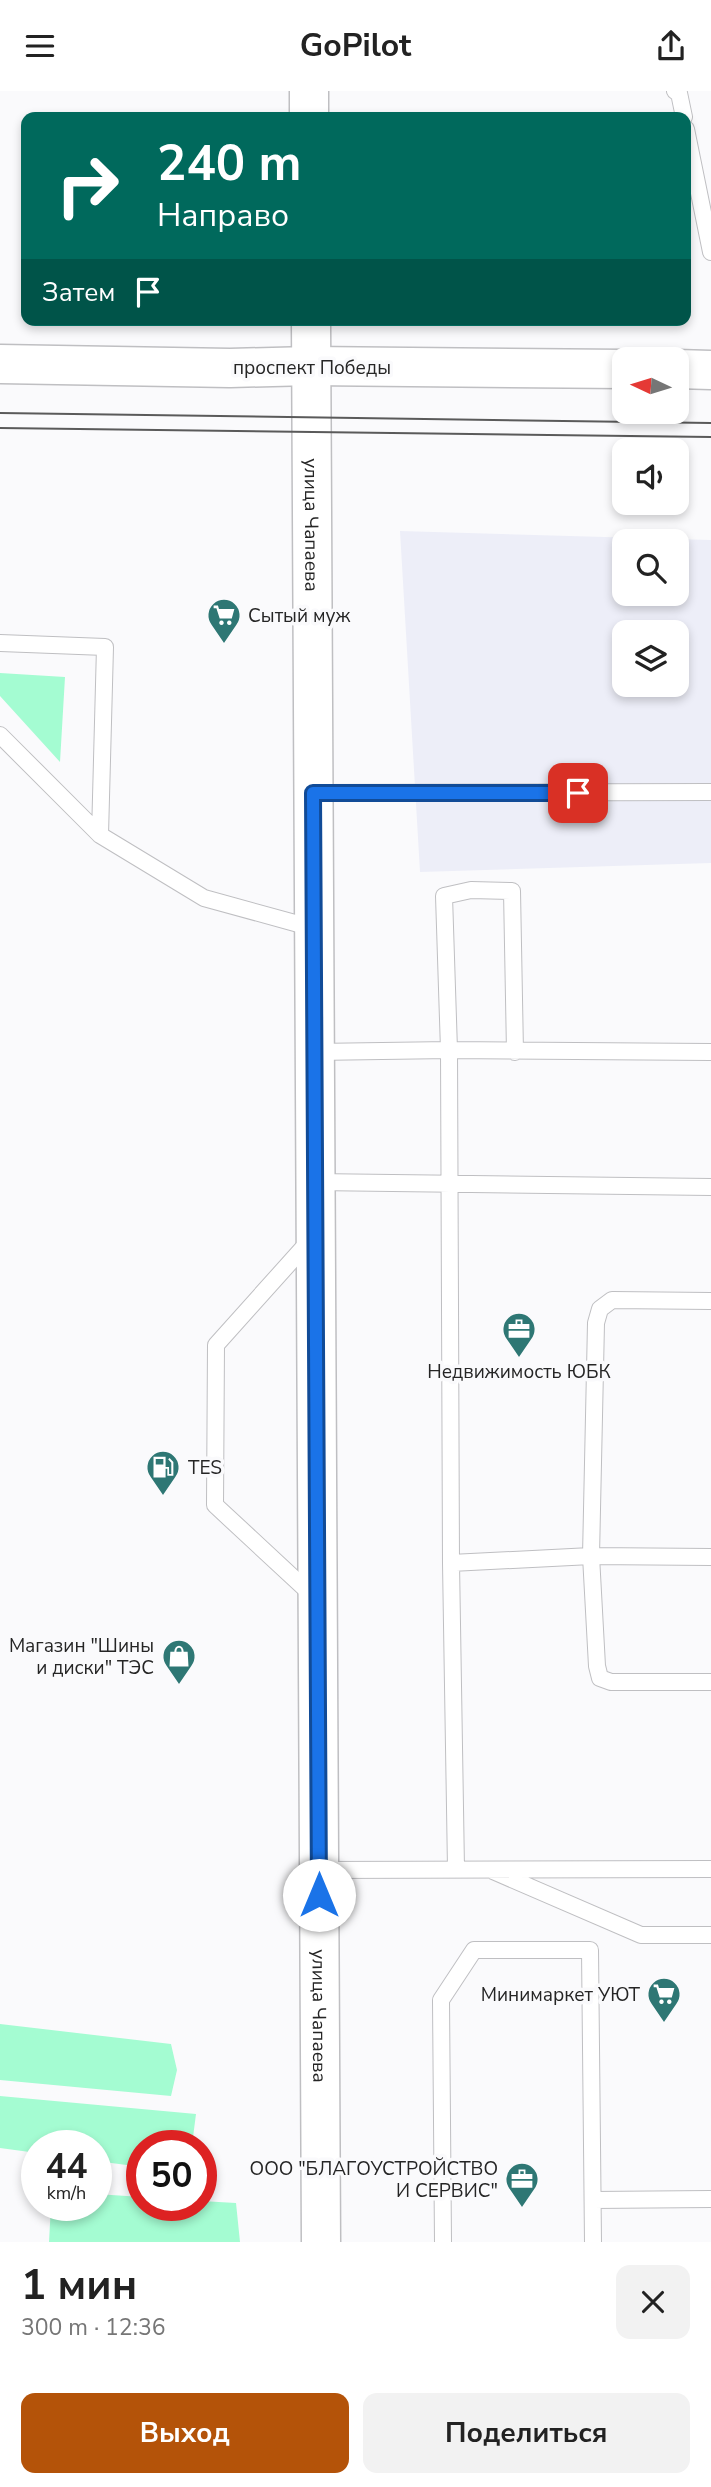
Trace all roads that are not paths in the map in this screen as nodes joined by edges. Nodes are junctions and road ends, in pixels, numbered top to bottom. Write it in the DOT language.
graph roads {
  1 [pos="309,91"];
  2 [pos="681,92"];
  3 [pos="309,112"];
  4 [pos="683,112"];
  5 [pos="691,154"];
  6 [pos="711,252"];
  7 [pos="311,326"];
  8 [pos="0,364"];
  9 [pos="310,366"];
  10 [pos="612,369"];
  11 [pos="690,369"];
  12 [pos="711,370"];
  13 [pos="0,643"];
  14 [pos="0,735"];
  15 [pos="711,792"];
  16 [pos="313,793"];
  17 [pos="100,835"];
  18 [pos="313,928"];
  19 [pos="449,1050"];
  20 [pos="314,1052"];
  21 [pos="515,1052"];
  22 [pos="711,1052"];
  23 [pos="314,1182"];
  24 [pos="447,1184"];
  25 [pos="711,1187"];
  26 [pos="315,1234"];
  27 [pos="711,1300"];
  28 [pos="591,1556"];
  29 [pos="711,1557"];
  30 [pos="450,1563"];
  31 [pos="317,1599"];
  32 [pos="711,1682"];
  33 [pos="456,1868"];
  34 [pos="487,1868"];
  35 [pos="711,1868"];
  36 [pos="319,1870"];
  37 [pos="711,1935"];
  38 [pos="711,2199"];
  39 [pos="593,2200"];
  40 [pos="321,2242"];
  41 [pos="443,2242"];
  42 [pos="593,2242"];
  1 -- 3 [label="main road"];
  2 -- 4 [label="lane"];
  5 -- 6 [label="lane"];
  7 -- 9 [label="main road, улица Чапаева"];
  8 -- 9 [label="main road, проспект Победы"];
  9 -- 10 [label="main road, проспект Победы"];
  9 -- 16 [label="main road, улица Чапаева"];
  11 -- 12 [label="main road"];
  13 -- 17 [label="lane"];
  14 -- 17 [label="lane"];
  15 -- 16 [label="lane"];
  16 -- 18 [label="main road, улица Чапаева"];
  17 -- 18 [label="lane"];
  18 -- 20 [label="main road, улица Чапаева"];
  19 -- 20 [label="lane"];
  19 -- 21 [label="lane"];
  19 -- 21 [label="lane"];
  19 -- 24 [label="lane"];
  20 -- 23 [label="main road, улица Чапаева"];
  21 -- 22 [label="lane"];
  23 -- 24 [label="lane"];
  23 -- 26 [label="main road, улица Чапаева"];
  24 -- 25 [label="lane"];
  24 -- 30 [label="lane"];
  26 -- 31 [label="main road, улица Чапаева"];
  26 -- 31 [label="lane"];
  27 -- 28 [label="lane"];
  28 -- 29 [label="lane"];
  28 -- 30 [label="lane"];
  28 -- 32 [label="lane"];
  30 -- 33 [label="lane"];
  31 -- 36 [label="main road, улица Чапаева"];
  33 -- 34 [label="lane"];
  33 -- 36 [label="lane"];
  34 -- 35 [label="lane"];
  34 -- 37 [label="lane"];
  36 -- 40 [label="main road, улица Чапаева"];
  38 -- 39 [label="lane"];
  39 -- 41 [label="lane"];
  39 -- 42 [label="lane"];
}
